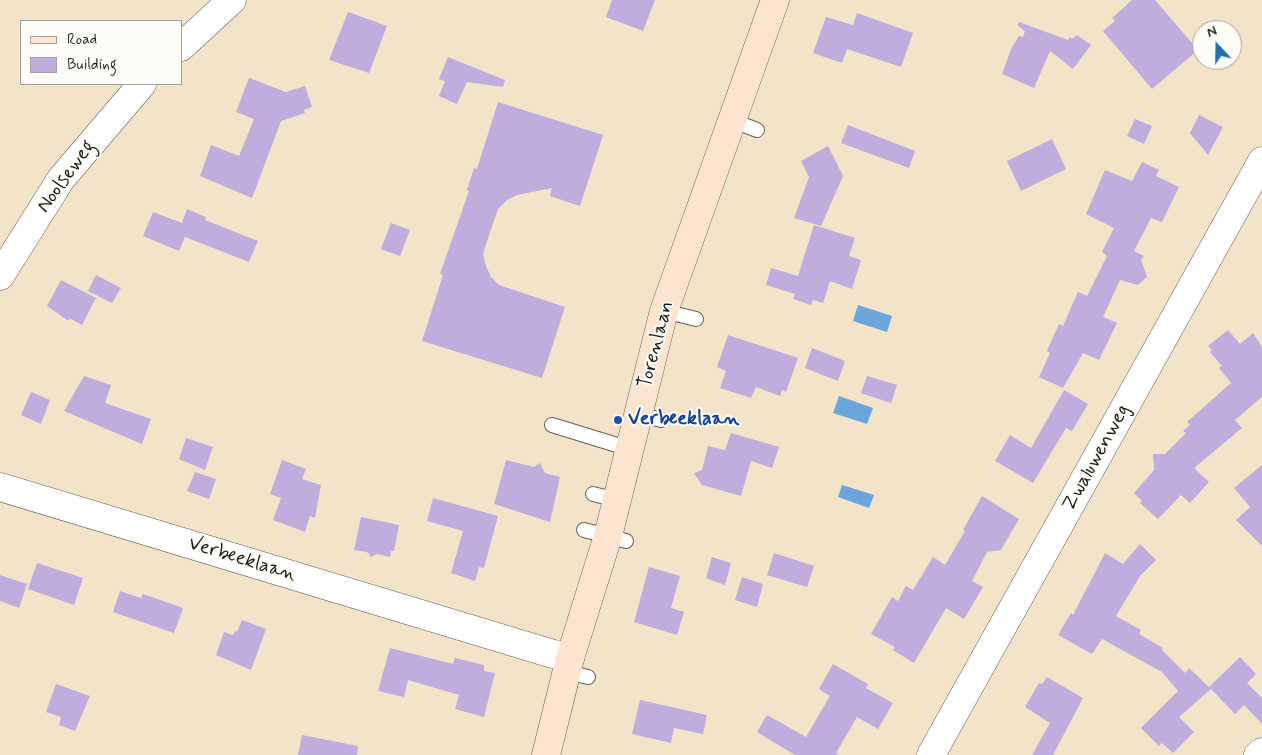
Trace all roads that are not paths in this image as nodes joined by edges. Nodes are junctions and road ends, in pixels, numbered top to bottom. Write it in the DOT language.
graph roads {
  1 [pos="232,0"];
  2 [pos="775,0"];
  3 [pos="182,46"];
  4 [pos="141,85"];
  5 [pos="731,120"];
  6 [pos="757,130"];
  7 [pos="1262,161"];
  8 [pos="0,276"];
  9 [pos="664,311"];
  10 [pos="696,319"];
  11 [pos="552,425"];
  12 [pos="630,449"];
  13 [pos="0,487"];
  14 [pos="575,669"];
  15 [pos="1262,752"];
  16 [pos="546,755"];
  17 [pos="931,755"];
  18 [pos="1258,755"];
  1 -- 3 [label="street"];
  2 -- 5 [label="main road, Torenlaan"];
  4 -- 8 [label="street, Noolseweg"];
  5 -- 6 [label="lane"];
  5 -- 9 [label="main road, Torenlaan"];
  7 -- 17 [label="street, Zwaluwenweg"];
  9 -- 10 [label="lane"];
  9 -- 12 [label="main road, Torenlaan"];
  11 -- 12 [label="lane"];
  12 -- 14 [label="main road, Torenlaan"];
  13 -- 14 [label="street, Verbeeklaan"];
  14 -- 16 [label="main road, Torenlaan"];
  15 -- 18 [label="street"];
}
